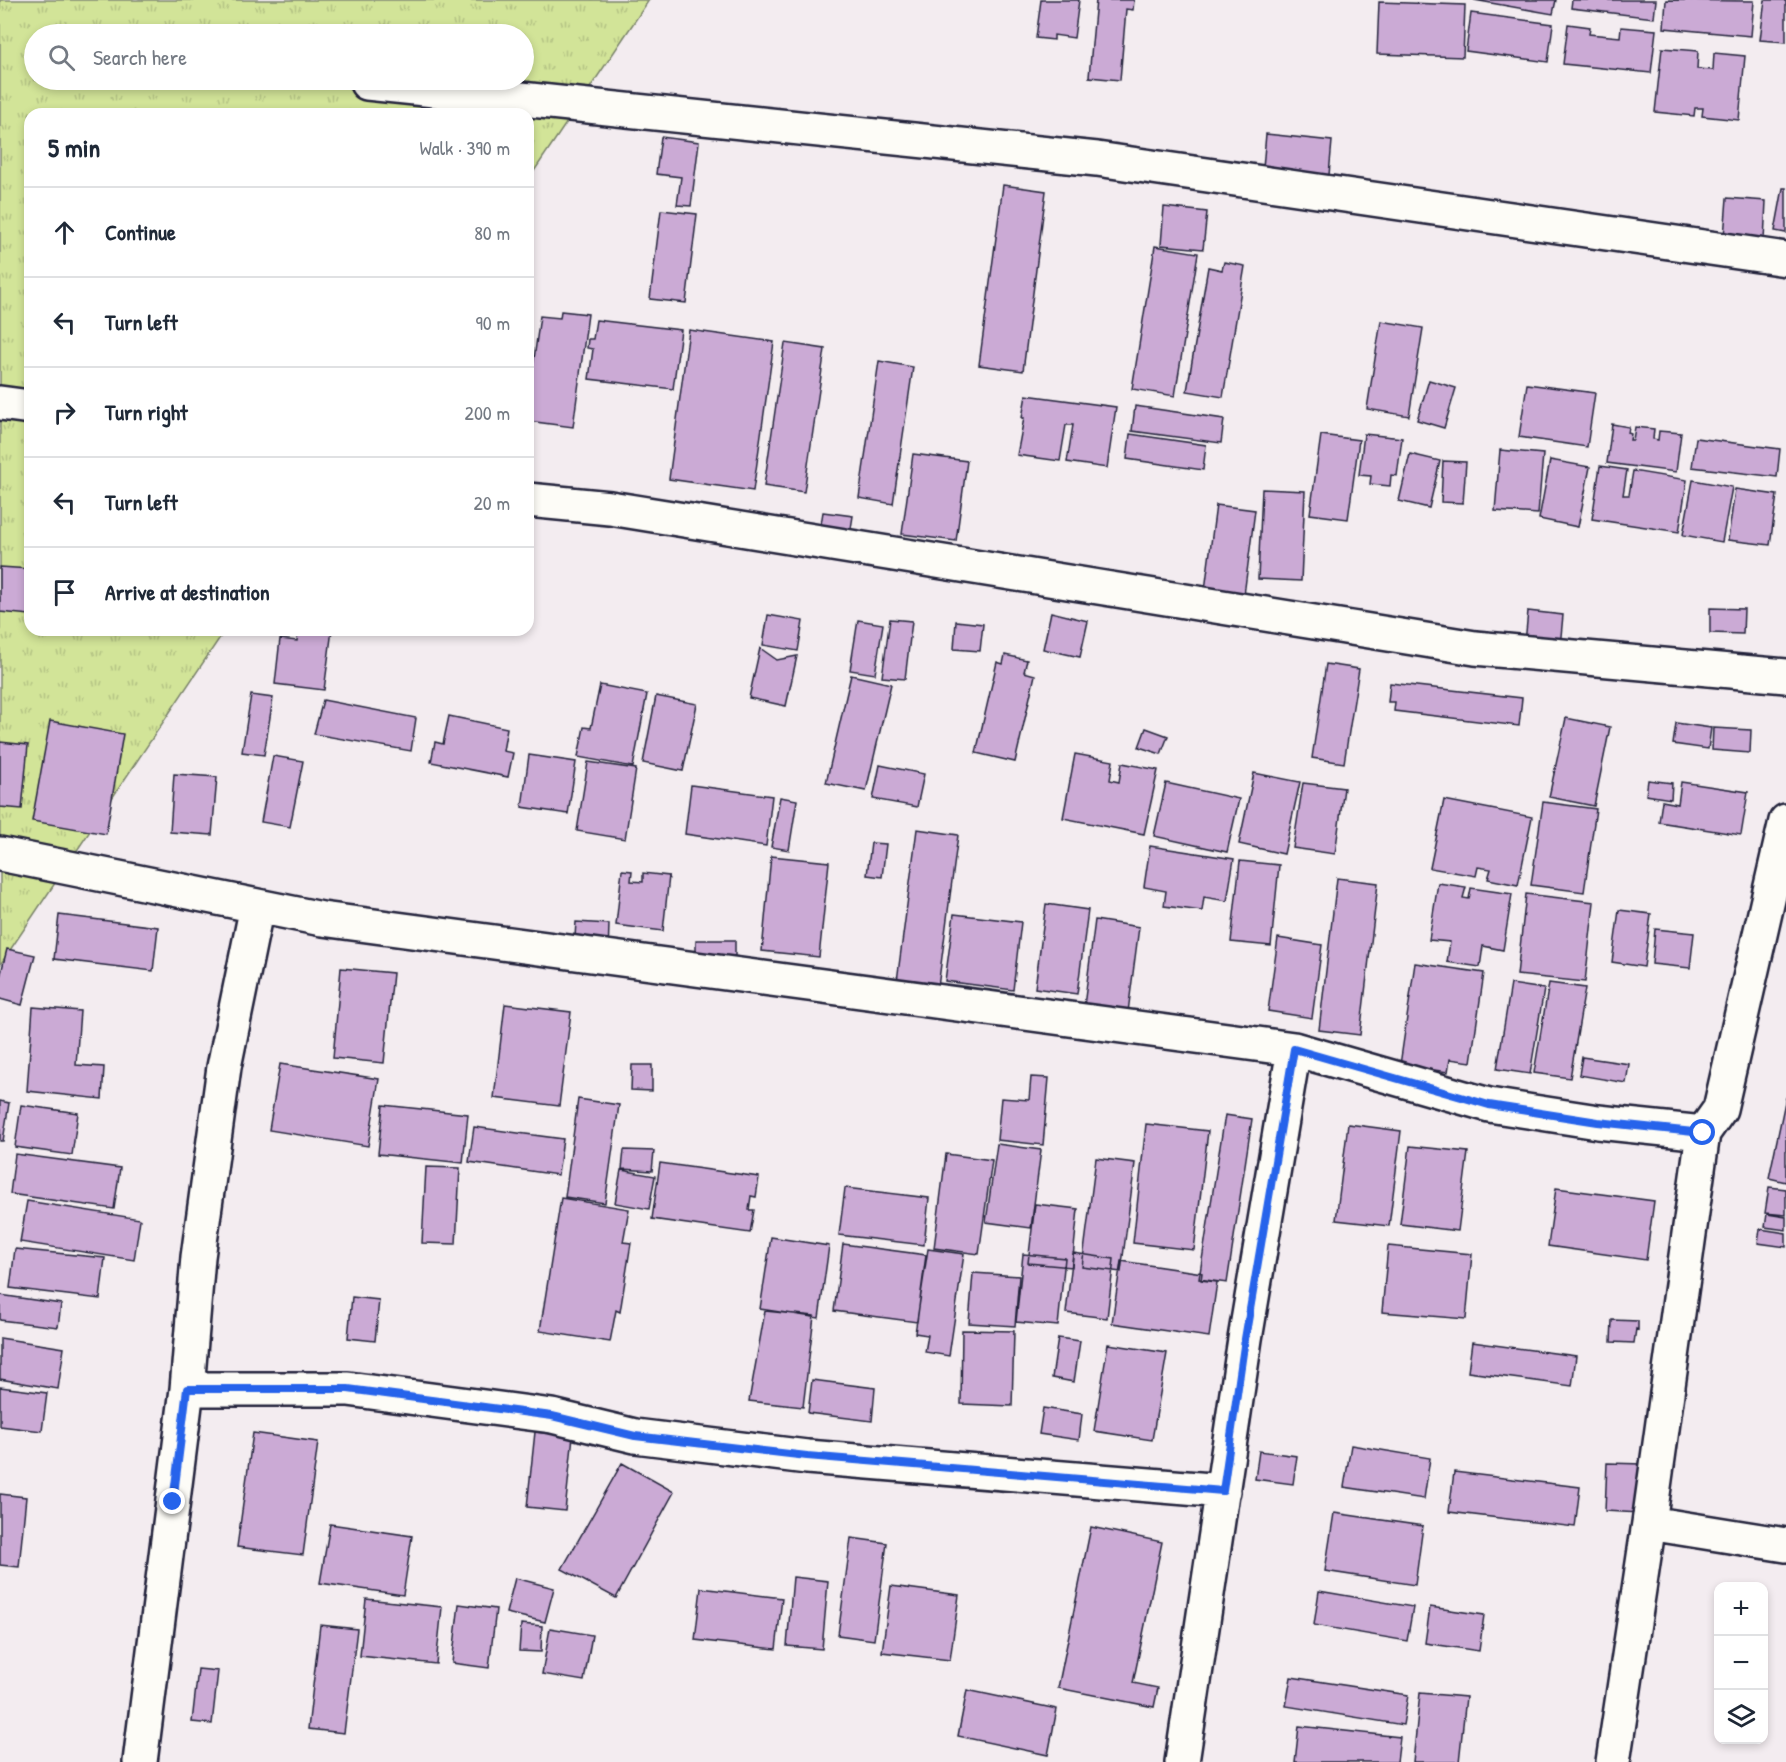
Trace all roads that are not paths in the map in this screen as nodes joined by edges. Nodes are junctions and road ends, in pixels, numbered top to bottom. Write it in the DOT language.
graph roads {
  1 [pos="434,90"];
  2 [pos="1786,259"];
  3 [pos="0,403"];
  4 [pos="24,406"];
  5 [pos="534,501"];
  6 [pos="1786,676"];
  7 [pos="1786,821"];
  8 [pos="0,854"];
  9 [pos="257,906"];
  10 [pos="1294,1049"];
  11 [pos="1703,1133"];
  12 [pos="187,1389"];
  13 [pos="1223,1491"];
  14 [pos="1649,1523"];
  15 [pos="1786,1545"];
  16 [pos="140,1762"];
  17 [pos="1182,1762"];
  18 [pos="1613,1762"];
  1 -- 2 [label="street"];
  3 -- 4 [label="street"];
  5 -- 6 [label="street"];
  7 -- 11 [label="street"];
  8 -- 9 [label="street"];
  9 -- 10 [label="street"];
  9 -- 12 [label="street"];
  10 -- 11 [label="street"];
  10 -- 13 [label="street"];
  11 -- 14 [label="street"];
  12 -- 13 [label="street"];
  12 -- 16 [label="street"];
  13 -- 17 [label="street"];
  14 -- 15 [label="street"];
  14 -- 18 [label="street"];
}
